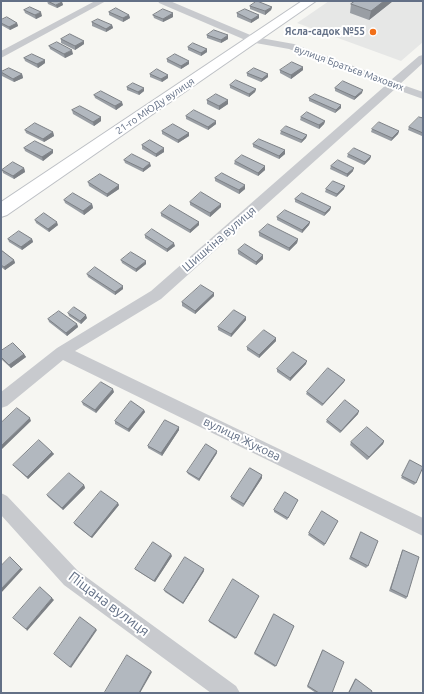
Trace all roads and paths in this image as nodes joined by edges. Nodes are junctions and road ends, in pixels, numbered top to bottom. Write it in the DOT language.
graph roads {
  1 [pos="102,1"];
  2 [pos="162,1"];
  3 [pos="310,1"];
  4 [pos="253,40"];
  5 [pos="1,55"];
  6 [pos="423,58"];
  7 [pos="394,84"];
  8 [pos="423,96"];
  9 [pos="1,211"];
  10 [pos="62,352"];
  11 [pos="1,401"];
  12 [pos="1,502"];
  13 [pos="423,527"];
  14 [pos="230,693"];
  1 -- 5 [label="street"];
  2 -- 4 [label="street, вулиця Братьєв Махових"];
  3 -- 4 [label="street, 21-го МЮДу вулиця"];
  4 -- 7 [label="street, вулиця Братьєв Махових"];
  4 -- 9 [label="street, 21-го МЮДу вулиця"];
  6 -- 7 [label="street, Шишкіна вулиця"];
  7 -- 8 [label="street, вулиця Братьєв Махових"];
  7 -- 10 [label="street, Шишкіна вулиця"];
  10 -- 11 [label="street, Шишкіна вулиця"];
  10 -- 13 [label="street, вулиця Жукова"];
  12 -- 14 [label="street, Піщана вулиця"];
}
